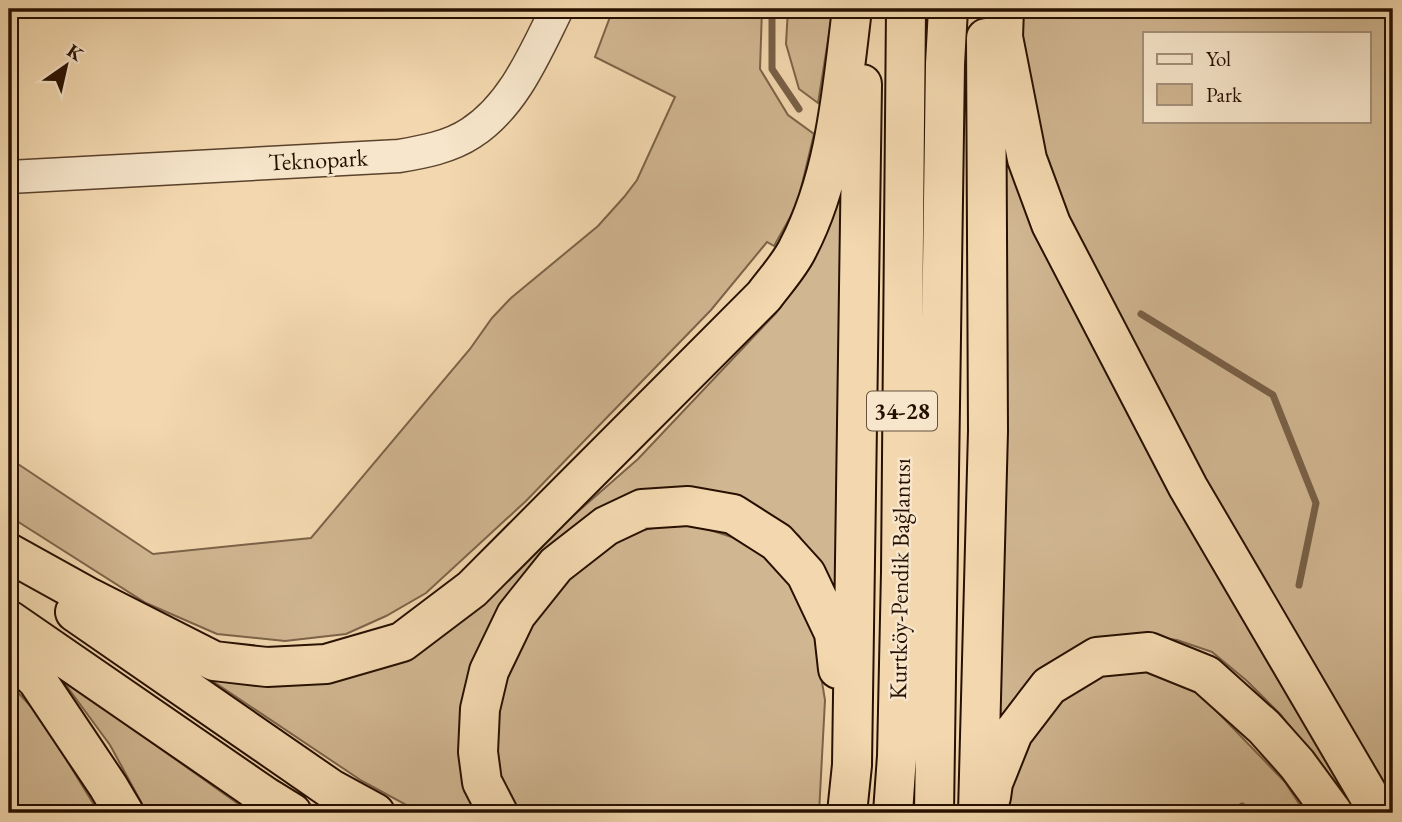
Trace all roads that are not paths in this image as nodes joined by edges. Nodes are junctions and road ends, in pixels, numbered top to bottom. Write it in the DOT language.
graph roads {
  1 [pos="557,9"];
  2 [pos="852,9"];
  3 [pos="866,9"];
  4 [pos="906,9"];
  5 [pos="948,9"];
  6 [pos="986,9"];
  7 [pos="1004,9"];
  8 [pos="9,177"];
  9 [pos="9,553"];
  10 [pos="9,567"];
  11 [pos="9,620"];
  12 [pos="9,653"];
  13 [pos="852,765"];
  14 [pos="124,813"];
  15 [pos="292,813"];
  16 [pos="375,813"];
  17 [pos="498,813"];
  18 [pos="847,813"];
  19 [pos="893,813"];
  20 [pos="934,813"];
  21 [pos="978,813"];
  22 [pos="988,813"];
  23 [pos="1333,813"];
  24 [pos="1379,813"];
  1 -- 8 [label="street, Teknopark"];
  2 -- 9 [label="highway"];
  3 -- 13 [label="highway"];
  4 -- 19 [label="highway, Kurtköy-Pendik Bağlantısı / 34-28"];
  5 -- 20 [label="highway, Kurtköy-Pendik Bağlantısı / 34-28"];
  6 -- 21 [label="highway"];
  7 -- 24 [label="highway"];
  10 -- 16 [label="highway"];
  11 -- 15 [label="highway"];
  12 -- 14 [label="highway"];
  13 -- 17 [label="highway"];
  13 -- 18 [label="highway"];
  22 -- 23 [label="highway"];
}
